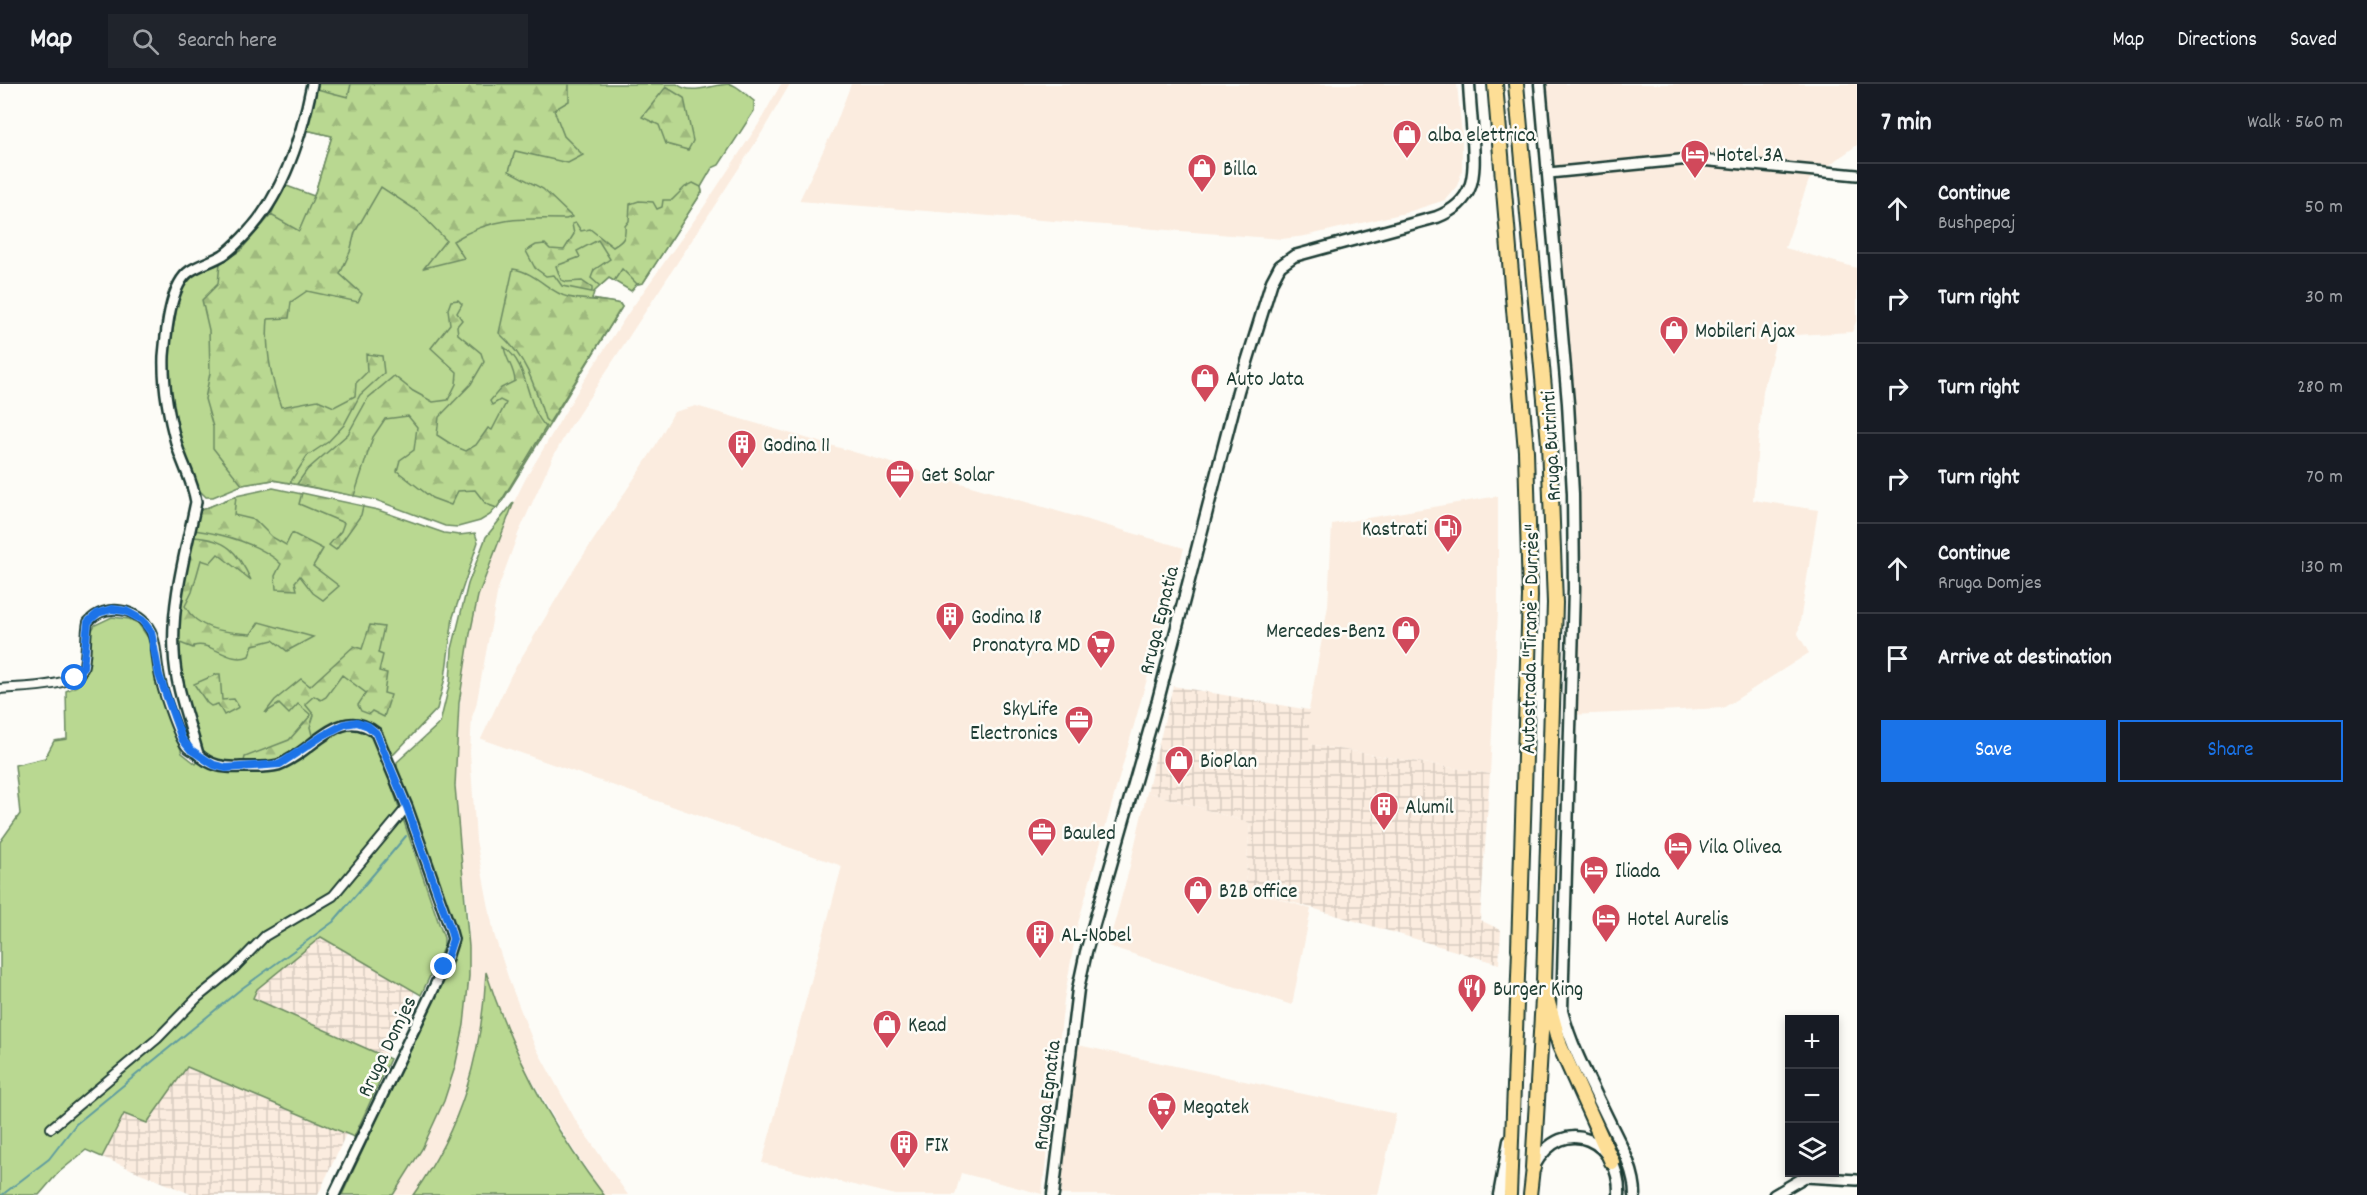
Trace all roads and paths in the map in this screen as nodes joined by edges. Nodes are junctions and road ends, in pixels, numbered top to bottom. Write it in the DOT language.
graph roads {
  1 [pos="312,84"];
  2 [pos="1469,84"];
  3 [pos="1495,84"];
  4 [pos="1516,84"];
  5 [pos="1540,84"];
  6 [pos="1549,173"];
  7 [pos="1857,175"];
  8 [pos="0,689"];
  9 [pos="198,754"];
  10 [pos="407,807"];
  11 [pos="1520,949"];
  12 [pos="1544,982"];
  13 [pos="1556,1013"];
  14 [pos="51,1128"];
  15 [pos="1512,1132"];
  16 [pos="1612,1162"];
  17 [pos="1533,1168"];
  18 [pos="1857,1180"];
  19 [pos="334,1195"];
  20 [pos="1053,1195"];
  21 [pos="1499,1195"];
  22 [pos="1510,1195"];
  23 [pos="1530,1195"];
  24 [pos="1619,1195"];
  25 [pos="1635,1195"];
  26 [pos="1774,1195"];
  1 -- 9 [label="street"];
  2 -- 20 [label="main road, Rruga Egnatia"];
  3 -- 11 [label="highway, Autostrada \"Tiranë - Durrës\""];
  4 -- 12 [label="highway, Autostrada \"Tiranë - Durrës\""];
  5 -- 6 [label="main road, Rruga Butrinti"];
  6 -- 7 [label="street"];
  6 -- 13 [label="main road, Rruga Butrinti"];
  8 -- 9 [label="street"];
  9 -- 10 [label="street, Rruga Domjes"];
  10 -- 14 [label="street"];
  10 -- 19 [label="street, Rruga Domjes"];
  11 -- 15 [label="highway, Autostrada \"Tiranë - Durrës\""];
  12 -- 13 [label="highway"];
  12 -- 17 [label="highway, Autostrada \"Tiranë - Durrës\""];
  13 -- 16 [label="highway"];
  13 -- 25 [label="main road"];
  15 -- 21 [label="main road"];
  15 -- 22 [label="highway, Autostrada \"Tiranë - Durrës\""];
  16 -- 17 [label="main road"];
  16 -- 24 [label="main road"];
  17 -- 23 [label="highway, Autostrada \"Tiranë - Durrës\""];
  18 -- 26 [label="street"];
}
